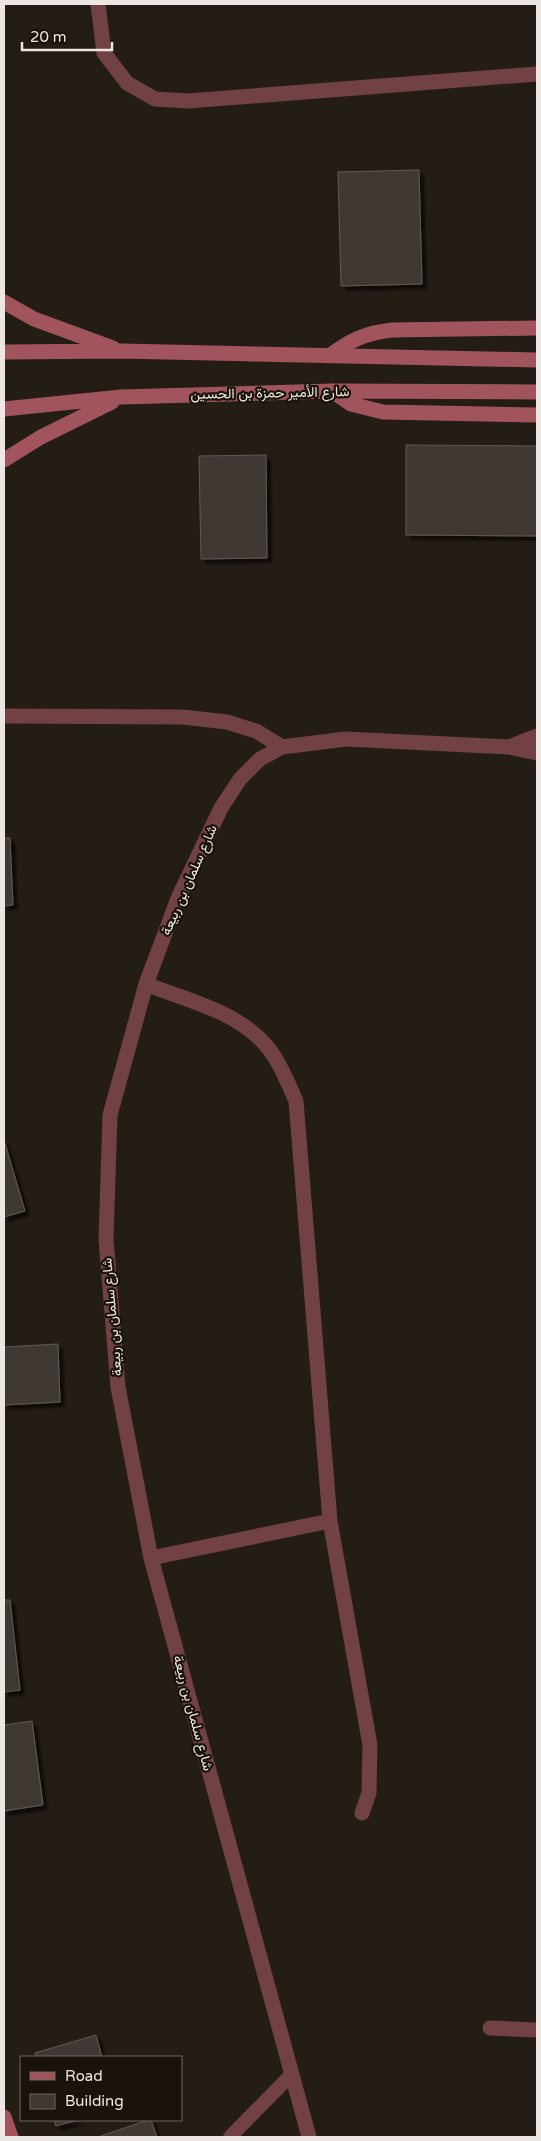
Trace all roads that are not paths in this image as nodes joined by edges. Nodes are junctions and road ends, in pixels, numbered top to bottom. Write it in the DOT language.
graph roads {
  1 [pos="98,4"];
  2 [pos="537,74"];
  3 [pos="4,302"];
  4 [pos="4,312"];
  5 [pos="34,319"];
  6 [pos="537,328"];
  7 [pos="121,351"];
  8 [pos="4,352"];
  9 [pos="329,356"];
  10 [pos="537,360"];
  11 [pos="332,391"];
  12 [pos="537,392"];
  13 [pos="121,397"];
  14 [pos="4,409"];
  15 [pos="537,415"];
  16 [pos="4,460"];
  17 [pos="4,716"];
  18 [pos="537,736"];
  19 [pos="510,747"];
  20 [pos="282,748"];
  21 [pos="537,753"];
  22 [pos="146,984"];
  23 [pos="330,1521"];
  24 [pos="151,1558"];
  25 [pos="362,1812"];
  26 [pos="490,2028"];
  27 [pos="537,2030"];
  28 [pos="292,2075"];
  29 [pos="4,2117"];
  30 [pos="11,2137"];
  31 [pos="230,2137"];
  32 [pos="309,2137"];
  1 -- 2 [label="street"];
  3 -- 5 [label="main road"];
  4 -- 5 [label="lane"];
  5 -- 7 [label="main road"];
  6 -- 9 [label="main road"];
  7 -- 8 [label="main road"];
  7 -- 9 [label="main road"];
  9 -- 10 [label="main road"];
  11 -- 12 [label="main road, شارع الأمير حمزة بن الحسين"];
  11 -- 13 [label="main road, شارع الأمير حمزة بن الحسين"];
  11 -- 15 [label="main road"];
  13 -- 14 [label="main road, شارع الأمير حمزة بن الحسين"];
  13 -- 16 [label="main road"];
  17 -- 20 [label="street"];
  18 -- 19 [label="street, شارع سلمان بن ربيعة"];
  19 -- 20 [label="street, شارع سلمان بن ربيعة"];
  19 -- 21 [label="street, شارع سلمان بن ربيعة"];
  20 -- 22 [label="street, شارع سلمان بن ربيعة"];
  22 -- 23 [label="street"];
  22 -- 24 [label="street, شارع سلمان بن ربيعة"];
  23 -- 24 [label="street"];
  23 -- 25 [label="street"];
  24 -- 28 [label="street, شارع سلمان بن ربيعة"];
  26 -- 27 [label="street"];
  28 -- 31 [label="lane"];
  28 -- 32 [label="street, شارع سلمان بن ربيعة"];
  29 -- 30 [label="main road"];
}
